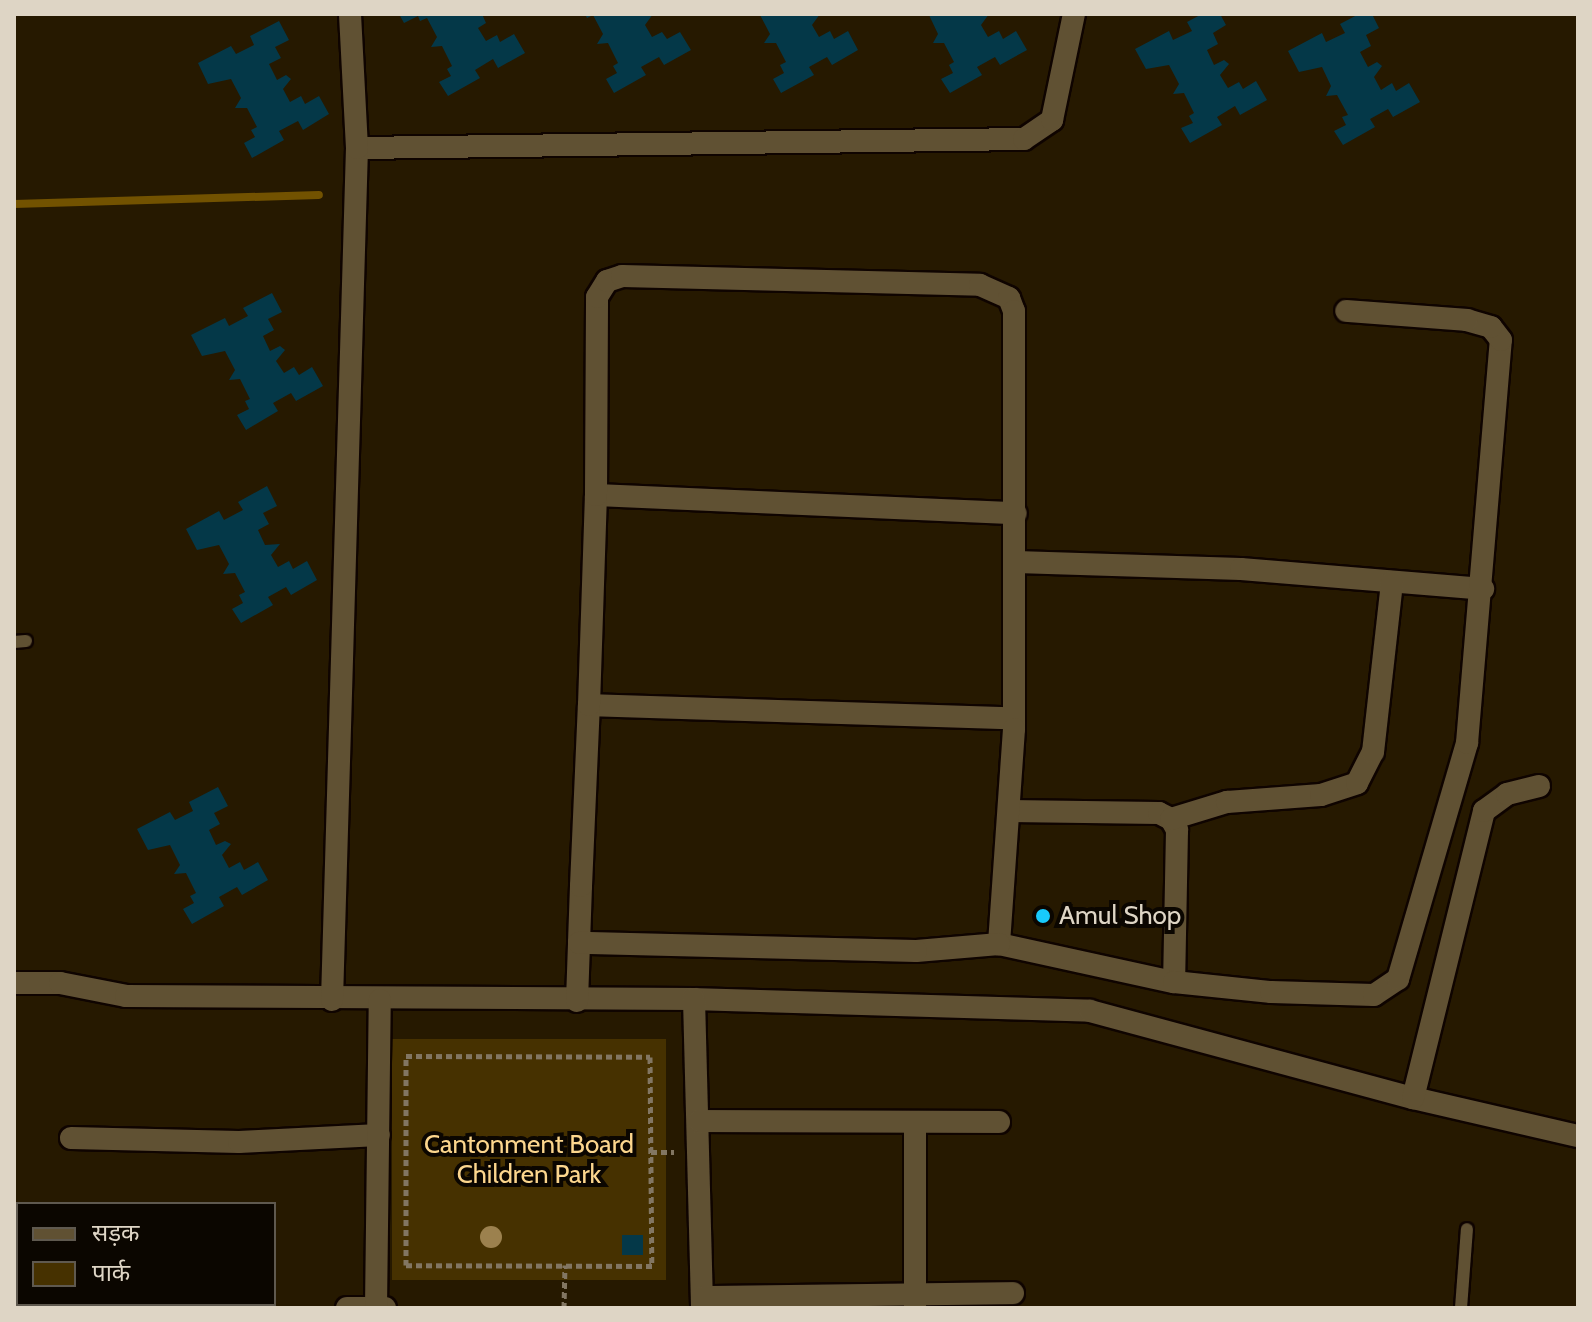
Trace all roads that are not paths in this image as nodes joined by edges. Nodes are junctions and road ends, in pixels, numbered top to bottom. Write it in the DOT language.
graph roads {
  1 [pos="350,14"];
  2 [pos="1074,14"];
  3 [pos="357,148"];
  4 [pos="1346,311"];
  5 [pos="596,495"];
  6 [pos="1016,513"];
  7 [pos="1016,562"];
  8 [pos="1392,582"];
  9 [pos="1483,589"];
  10 [pos="589,705"];
  11 [pos="1014,718"];
  12 [pos="1539,786"];
  13 [pos="1009,811"];
  14 [pos="1171,819"];
  15 [pos="579,943"];
  16 [pos="999,944"];
  17 [pos="1174,982"];
  18 [pos="14,983"];
  19 [pos="694,999"];
  20 [pos="332,1000"];
  21 [pos="380,1000"];
  22 [pos="577,1001"];
  23 [pos="1413,1098"];
  24 [pos="699,1121"];
  25 [pos="915,1122"];
  26 [pos="999,1122"];
  27 [pos="379,1135"];
  28 [pos="1578,1136"];
  29 [pos="71,1138"];
  30 [pos="1467,1229"];
  31 [pos="1013,1293"];
  32 [pos="915,1299"];
  33 [pos="702,1302"];
  34 [pos="347,1308"];
  35 [pos="376,1308"];
  36 [pos="385,1308"];
  37 [pos="1461,1308"];
  1 -- 3 [label="street"];
  2 -- 3 [label="street"];
  3 -- 20 [label="street"];
  4 -- 9 [label="street"];
  5 -- 6 [label="street"];
  5 -- 6 [label="street"];
  5 -- 10 [label="street"];
  6 -- 7 [label="street"];
  7 -- 8 [label="street"];
  7 -- 11 [label="street"];
  8 -- 9 [label="street"];
  8 -- 14 [label="street"];
  9 -- 17 [label="street"];
  10 -- 11 [label="street"];
  10 -- 15 [label="street"];
  11 -- 13 [label="street"];
  12 -- 23 [label="street"];
  13 -- 14 [label="street"];
  13 -- 16 [label="street"];
  14 -- 17 [label="street"];
  15 -- 16 [label="street"];
  15 -- 22 [label="street"];
  16 -- 17 [label="street"];
  18 -- 20 [label="street"];
  19 -- 22 [label="street"];
  19 -- 23 [label="street"];
  19 -- 24 [label="street"];
  20 -- 21 [label="street"];
  21 -- 22 [label="street"];
  21 -- 27 [label="street"];
  23 -- 28 [label="street"];
  24 -- 25 [label="street"];
  24 -- 33 [label="street"];
  25 -- 26 [label="street"];
  25 -- 32 [label="street"];
  27 -- 29 [label="street"];
  27 -- 35 [label="street"];
  30 -- 37 [label="lane"];
  31 -- 32 [label="street"];
  32 -- 33 [label="street"];
  34 -- 35 [label="street"];
  35 -- 36 [label="street"];
}
